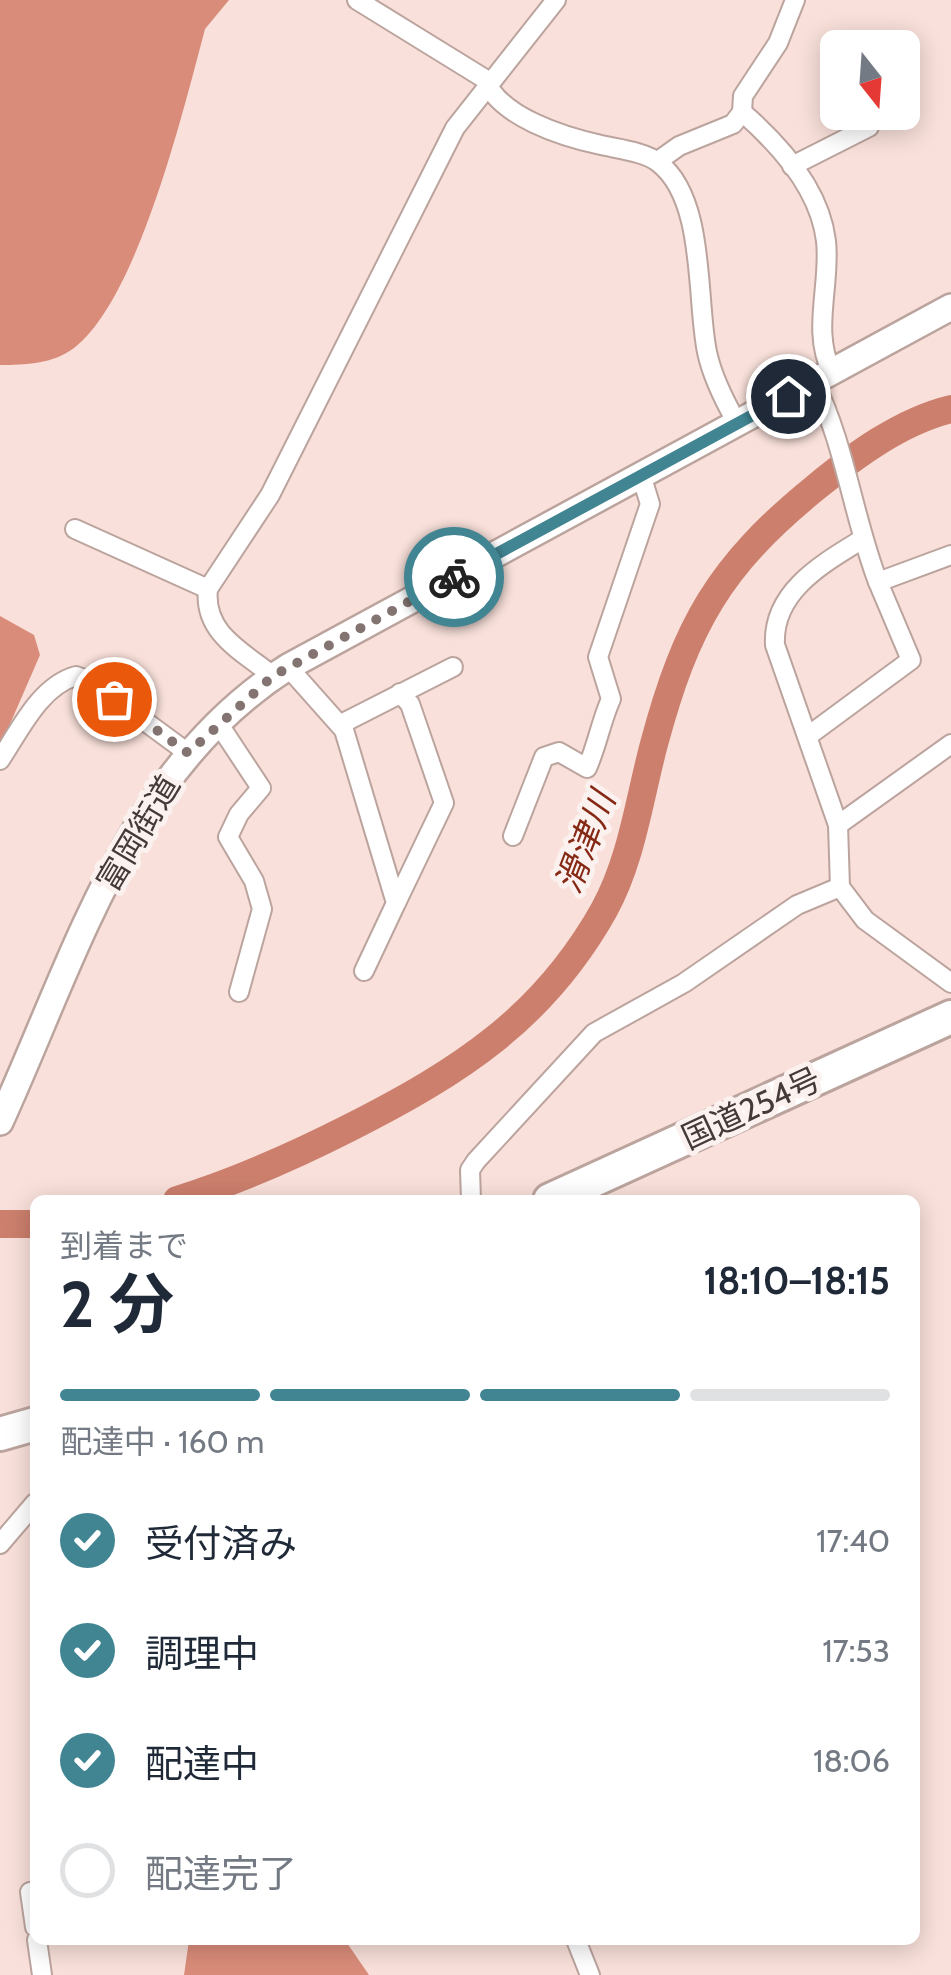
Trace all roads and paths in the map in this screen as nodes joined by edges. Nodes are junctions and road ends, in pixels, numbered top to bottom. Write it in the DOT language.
graph roads {
  1 [pos="357,0"];
  2 [pos="556,0"];
  3 [pos="795,0"];
  4 [pos="488,89"];
  5 [pos="742,112"];
  6 [pos="863,130"];
  7 [pos="658,161"];
  8 [pos="792,166"];
  9 [pos="951,306"];
  10 [pos="823,377"];
  11 [pos="737,423"];
  12 [pos="641,476"];
  13 [pos="75,529"];
  14 [pos="860,536"];
  15 [pos="951,555"];
  16 [pos="878,582"];
  17 [pos="208,589"];
  18 [pos="452,667"];
  19 [pos="281,672"];
  20 [pos="400,693"];
  21 [pos="218,723"];
  22 [pos="341,724"];
  23 [pos="808,736"];
  24 [pos="951,744"];
  25 [pos="188,753"];
  26 [pos="0,760"];
  27 [pos="838,825"];
  28 [pos="513,836"];
  29 [pos="840,887"];
  30 [pos="396,903"];
  31 [pos="364,971"];
  32 [pos="951,983"];
  33 [pos="239,992"];
  34 [pos="951,1017"];
  35 [pos="0,1122"];
  36 [pos="471,1195"];
  37 [pos="561,1195"];
  38 [pos="30,1425"];
  39 [pos="0,1434"];
  40 [pos="30,1509"];
  41 [pos="0,1544"];
  42 [pos="38,1945"];
  43 [pos="578,1945"];
  44 [pos="42,1975"];
  45 [pos="590,1975"];
  1 -- 4 [label="street"];
  2 -- 4 [label="street"];
  3 -- 5 [label="street"];
  4 -- 7 [label="street"];
  4 -- 17 [label="street"];
  5 -- 7 [label="street"];
  5 -- 8 [label="street"];
  6 -- 8 [label="street"];
  7 -- 11 [label="street"];
  8 -- 10 [label="street"];
  9 -- 10 [label="street, 富岡街道"];
  10 -- 11 [label="street, 富岡街道"];
  10 -- 14 [label="street"];
  11 -- 12 [label="street, 富岡街道"];
  12 -- 19 [label="street, 富岡街道"];
  12 -- 28 [label="street"];
  13 -- 17 [label="street"];
  14 -- 16 [label="street"];
  14 -- 23 [label="street"];
  15 -- 16 [label="street"];
  16 -- 23 [label="street"];
  17 -- 19 [label="street"];
  18 -- 20 [label="street"];
  19 -- 21 [label="street, 富岡街道"];
  19 -- 22 [label="street"];
  20 -- 22 [label="street"];
  20 -- 30 [label="street"];
  21 -- 25 [label="street, 富岡街道"];
  21 -- 33 [label="street"];
  22 -- 30 [label="street"];
  23 -- 27 [label="street"];
  24 -- 27 [label="street"];
  25 -- 26 [label="street"];
  25 -- 35 [label="street, 富岡街道"];
  27 -- 29 [label="street"];
  29 -- 32 [label="street"];
  29 -- 36 [label="street"];
  30 -- 31 [label="street"];
  34 -- 37 [label="highway, 国道254号"];
  38 -- 39 [label="highway"];
  40 -- 41 [label="street"];
  42 -- 44 [label="street"];
  43 -- 45 [label="street"];
}
